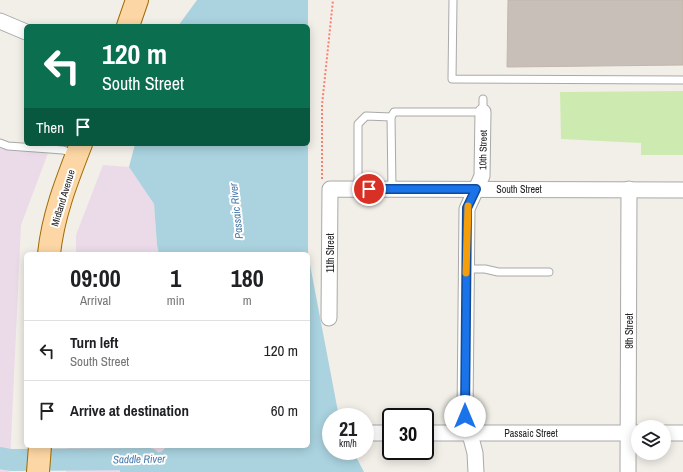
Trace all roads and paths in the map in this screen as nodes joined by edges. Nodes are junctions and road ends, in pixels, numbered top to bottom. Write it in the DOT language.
graph roads {
  1 [pos="137,0"];
  2 [pos="333,0"];
  3 [pos="453,0"];
  4 [pos="0,21"];
  5 [pos="129,24"];
  6 [pos="24,31"];
  7 [pos="683,80"];
  8 [pos="483,105"];
  9 [pos="391,117"];
  10 [pos="0,143"];
  11 [pos="79,150"];
  12 [pos="330,189"];
  13 [pos="358,189"];
  14 [pos="392,189"];
  15 [pos="476,189"];
  16 [pos="629,189"];
  17 [pos="683,190"];
  18 [pos="49,252"];
  19 [pos="466,269"];
  20 [pos="549,272"];
  21 [pos="329,318"];
  22 [pos="633,420"];
  23 [pos="434,433"];
  24 [pos="470,433"];
  25 [pos="631,433"];
  26 [pos="671,433"];
  27 [pos="683,433"];
  28 [pos="40,448"];
  29 [pos="631,449"];
  30 [pos="38,472"];
  31 [pos="476,472"];
  32 [pos="628,472"];
  1 -- 5 [label="main road"];
  2 -- 12 [label="path"];
  3 -- 7 [label="lane"];
  4 -- 6 [label="street"];
  8 -- 9 [label="lane"];
  8 -- 15 [label="street, 10th Street"];
  9 -- 13 [label="lane"];
  9 -- 14 [label="lane"];
  10 -- 11 [label="lane"];
  11 -- 18 [label="main road, Midland Avenue"];
  12 -- 13 [label="street, South Street"];
  12 -- 21 [label="street, 11th Street"];
  13 -- 14 [label="street, South Street"];
  14 -- 15 [label="street, South Street"];
  15 -- 16 [label="street, South Street"];
  15 -- 19 [label="street, 10th Street"];
  16 -- 17 [label="street, South Street"];
  16 -- 22 [label="street, 9th Street"];
  19 -- 20 [label="lane"];
  19 -- 24 [label="street, 10th Street"];
  23 -- 24 [label="street, Passaic Street"];
  24 -- 25 [label="street, Passaic Street"];
  24 -- 31 [label="street, 10th Street"];
  26 -- 27 [label="street"];
  28 -- 30 [label="main road"];
  29 -- 32 [label="street, 9th Street"];
}
